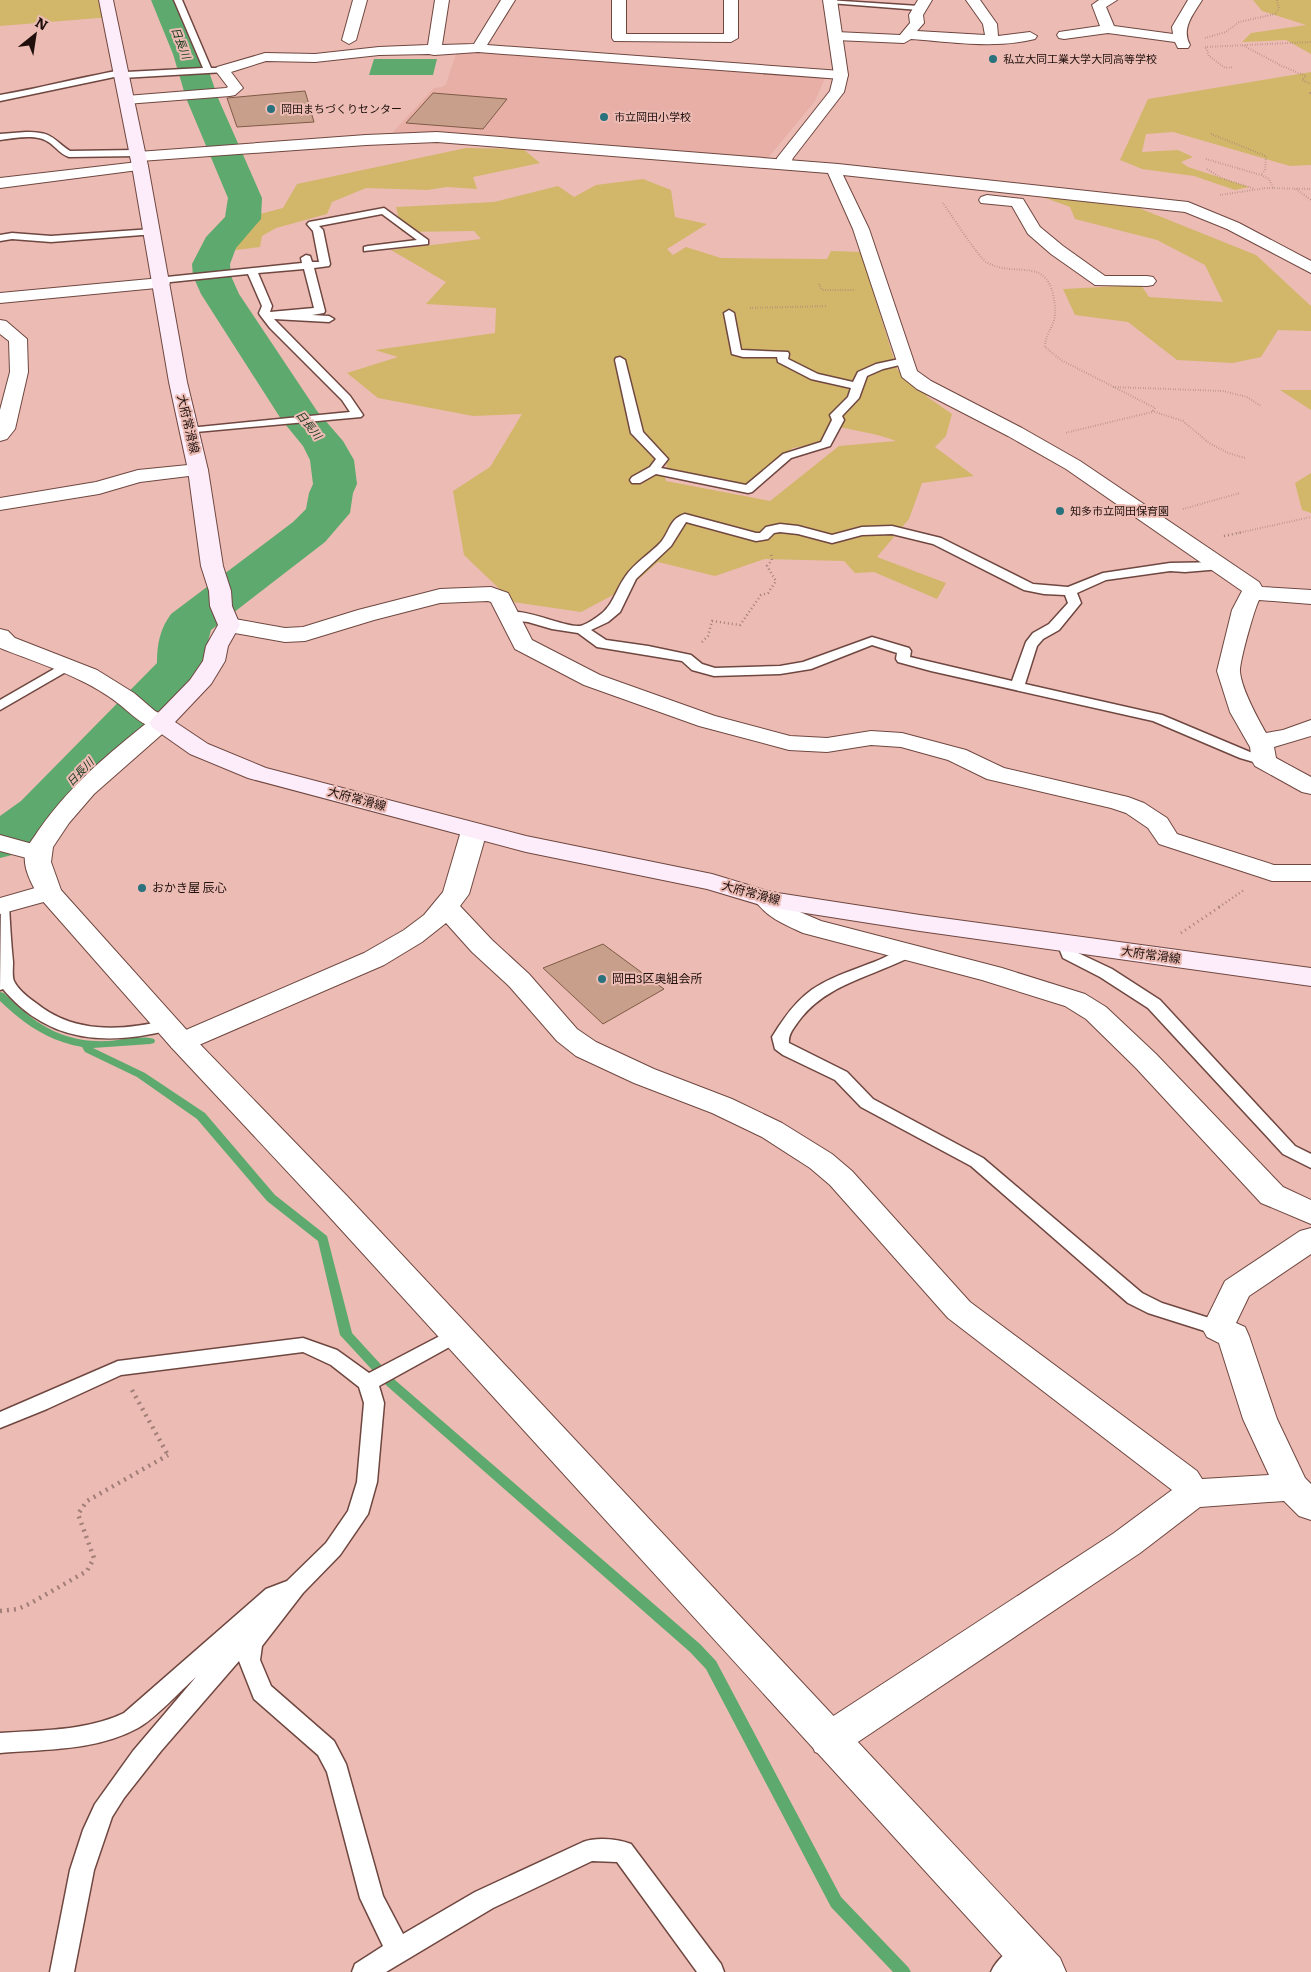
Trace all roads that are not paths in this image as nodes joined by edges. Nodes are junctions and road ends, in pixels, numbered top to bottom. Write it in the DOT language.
graph roads {
  1 [pos="106,0"];
  2 [pos="178,0"];
  3 [pos="360,0"];
  4 [pos="442,0"];
  5 [pos="508,0"];
  6 [pos="619,0"];
  7 [pos="731,0"];
  8 [pos="830,0"];
  9 [pos="973,0"];
  10 [pos="1110,0"];
  11 [pos="1195,0"];
  12 [pos="922,4"];
  13 [pos="1108,29"];
  14 [pos="907,35"];
  15 [pos="1064,35"];
  16 [pos="836,36"];
  17 [pos="1030,36"];
  18 [pos="661,38"];
  19 [pos="349,40"];
  20 [pos="992,40"];
  21 [pos="478,48"];
  22 [pos="434,51"];
  23 [pos="657,60"];
  24 [pos="211,70"];
  25 [pos="122,74"];
  26 [pos="841,75"];
  27 [pos="0,98"];
  28 [pos="126,100"];
  29 [pos="1,135"];
  30 [pos="138,159"];
  31 [pos="784,164"];
  32 [pos="838,170"];
  33 [pos="918,178"];
  34 [pos="0,183"];
  35 [pos="940,198"];
  36 [pos="960,199"];
  37 [pos="152,232"];
  38 [pos="0,238"];
  39 [pos="368,249"];
  40 [pos="307,262"];
  41 [pos="1311,268"];
  42 [pos="252,271"];
  43 [pos="1147,281"];
  44 [pos="161,282"];
  45 [pos="0,298"];
  46 [pos="729,313"];
  47 [pos="266,315"];
  48 [pos="329,319"];
  49 [pos="3,330"];
  50 [pos="620,360"];
  51 [pos="904,361"];
  52 [pos="857,386"];
  53 [pos="189,431"];
  54 [pos="0,435"];
  55 [pos="198,470"];
  56 [pos="654,470"];
  57 [pos="636,480"];
  58 [pos="0,504"];
  59 [pos="1222,565"];
  60 [pos="1070,591"];
  61 [pos="1251,593"];
  62 [pos="1311,597"];
  63 [pos="223,607"];
  64 [pos="509,616"];
  65 [pos="582,630"];
  66 [pos="0,636"];
  67 [pos="66,666"];
  68 [pos="1017,686"];
  69 [pos="0,706"];
  70 [pos="147,715"];
  71 [pos="1311,727"];
  72 [pos="1261,751"];
  73 [pos="1311,787"];
  74 [pos="474,831"];
  75 [pos="4,844"];
  76 [pos="38,853"];
  77 [pos="1311,873"];
  78 [pos="49,892"];
  79 [pos="767,899"];
  80 [pos="1,906"];
  81 [pos="446,908"];
  82 [pos="1064,943"];
  83 [pos="906,953"];
  84 [pos="1311,977"];
  85 [pos="3,983"];
  86 [pos="175,1033"];
  87 [pos="1311,1162"];
  88 [pos="1310,1219"];
  89 [pos="1218,1328"];
  90 [pos="457,1334"];
  91 [pos="368,1383"];
  92 [pos="0,1420"];
  93 [pos="1192,1494"];
  94 [pos="1301,1497"];
  95 [pos="295,1587"];
  96 [pos="252,1643"];
  97 [pos="829,1740"];
  98 [pos="0,1743"];
  99 [pos="398,1950"];
  100 [pos="1025,1965"];
  101 [pos="62,1972"];
  102 [pos="364,1972"];
  103 [pos="712,1972"];
  1 -- 25 [label="main road, 大府常滑線"];
  2 -- 24 [label="lane"];
  3 -- 19 [label="street"];
  4 -- 22 [label="street"];
  5 -- 21 [label="street"];
  6 -- 18 [label="street"];
  7 -- 18 [label="street"];
  8 -- 12 [label="lane"];
  8 -- 16 [label="street"];
  9 -- 20 [label="street"];
  10 -- 13 [label="street"];
  11 -- 13 [label="street"];
  12 -- 14 [label="street"];
  13 -- 15 [label="street"];
  14 -- 16 [label="street"];
  14 -- 20 [label="street"];
  16 -- 26 [label="street"];
  17 -- 20 [label="street"];
  18 -- 23 [label="street"];
  21 -- 22 [label="street"];
  21 -- 23 [label="street"];
  22 -- 24 [label="street"];
  23 -- 26 [label="street"];
  24 -- 25 [label="lane"];
  24 -- 28 [label="street"];
  25 -- 27 [label="lane"];
  25 -- 28 [label="main road, 大府常滑線"];
  26 -- 31 [label="street"];
  28 -- 30 [label="main road, 大府常滑線"];
  29 -- 30 [label="lane"];
  30 -- 31 [label="street"];
  30 -- 34 [label="street"];
  30 -- 37 [label="main road, 大府常滑線"];
  31 -- 32 [label="street"];
  32 -- 33 [label="street"];
  32 -- 51 [label="street"];
  33 -- 35 [label="street"];
  33 -- 41 [label="street"];
  36 -- 43 [label="street"];
  37 -- 38 [label="lane"];
  37 -- 44 [label="main road, 大府常滑線"];
  39 -- 40 [label="lane"];
  40 -- 42 [label="lane"];
  40 -- 47 [label="lane"];
  42 -- 44 [label="lane"];
  42 -- 47 [label="lane"];
  44 -- 45 [label="street"];
  44 -- 53 [label="main road, 大府常滑線"];
  46 -- 52 [label="lane"];
  47 -- 48 [label="lane"];
  47 -- 53 [label="lane"];
  49 -- 54 [label="street"];
  50 -- 56 [label="lane"];
  51 -- 52 [label="lane"];
  51 -- 59 [label="street"];
  52 -- 56 [label="lane"];
  53 -- 55 [label="main road, 大府常滑線"];
  55 -- 58 [label="street"];
  55 -- 63 [label="main road, 大府常滑線"];
  56 -- 57 [label="lane"];
  59 -- 60 [label="lane"];
  59 -- 61 [label="street"];
  60 -- 65 [label="lane"];
  60 -- 68 [label="lane"];
  61 -- 62 [label="street"];
  61 -- 72 [label="street"];
  63 -- 64 [label="street"];
  63 -- 70 [label="main road"];
  64 -- 65 [label="lane"];
  64 -- 77 [label="street"];
  65 -- 68 [label="lane"];
  66 -- 67 [label="street"];
  67 -- 69 [label="lane"];
  67 -- 70 [label="street"];
  68 -- 72 [label="lane"];
  70 -- 74 [label="main road, 大府常滑線"];
  70 -- 76 [label="street"];
  71 -- 72 [label="street"];
  72 -- 73 [label="street"];
  74 -- 79 [label="main road, 大府常滑線"];
  74 -- 81 [label="street"];
  75 -- 76 [label="street"];
  76 -- 78 [label="street"];
  78 -- 80 [label="street"];
  78 -- 86 [label="street"];
  79 -- 82 [label="main road, 大府常滑線"];
  79 -- 83 [label="street"];
  80 -- 85 [label="lane"];
  81 -- 86 [label="street"];
  81 -- 93 [label="street"];
  82 -- 84 [label="main road, 大府常滑線"];
  82 -- 87 [label="lane"];
  83 -- 88 [label="street"];
  83 -- 89 [label="lane"];
  85 -- 86 [label="lane"];
  86 -- 90 [label="street"];
  88 -- 89 [label="street"];
  89 -- 94 [label="street"];
  90 -- 91 [label="lane"];
  90 -- 97 [label="street"];
  91 -- 92 [label="lane"];
  91 -- 95 [label="lane"];
  93 -- 94 [label="street"];
  93 -- 97 [label="street"];
  95 -- 96 [label="lane"];
  95 -- 98 [label="lane"];
  96 -- 99 [label="lane"];
  96 -- 101 [label="lane"];
  97 -- 100 [label="street"];
  99 -- 102 [label="lane"];
  99 -- 103 [label="lane"];
}
